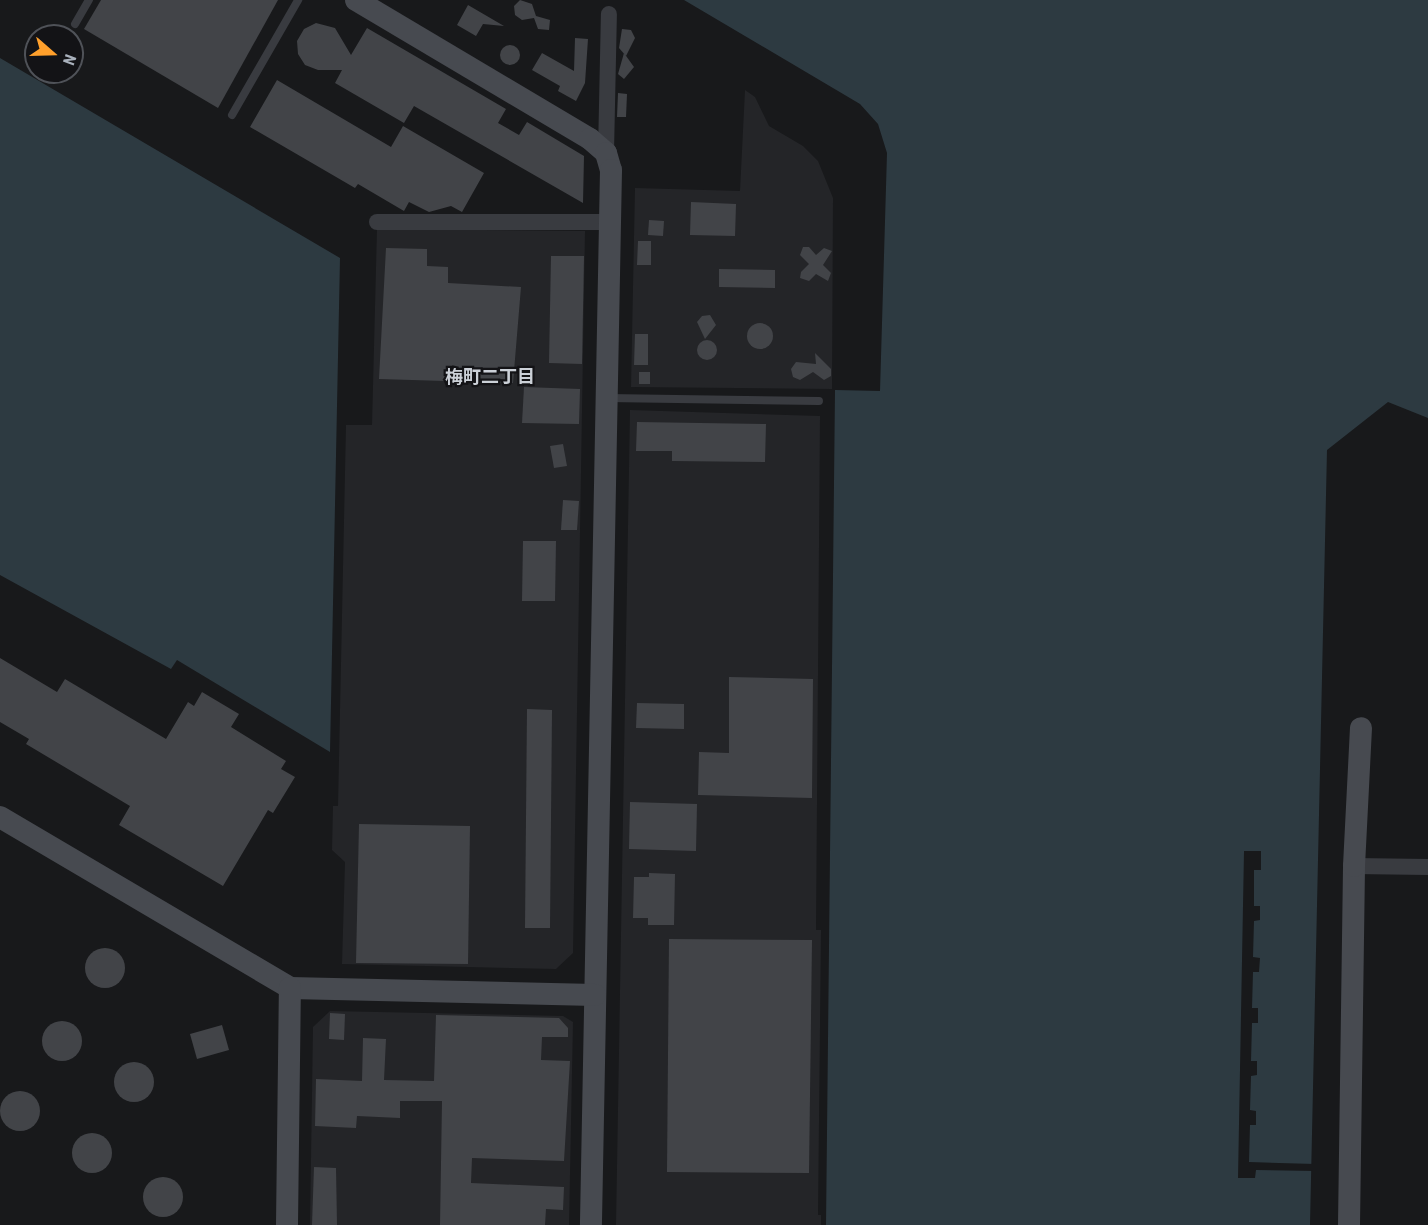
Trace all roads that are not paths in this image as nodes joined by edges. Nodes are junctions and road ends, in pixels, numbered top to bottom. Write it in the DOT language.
graph roads {
  1 [pos="89,0"];
  2 [pos="298,0"];
  3 [pos="356,0"];
  4 [pos="609,14"];
  5 [pos="75,24"];
  6 [pos="231,115"];
  7 [pos="606,153"];
  8 [pos="377,222"];
  9 [pos="610,222"];
  10 [pos="606,398"];
  11 [pos="819,401"];
  12 [pos="1360,728"];
  13 [pos="0,817"];
  14 [pos="1354,866"];
  15 [pos="1428,867"];
  16 [pos="290,988"];
  17 [pos="595,995"];
  18 [pos="287,1225"];
  19 [pos="591,1225"];
  20 [pos="1348,1225"];
  1 -- 5 [label="lane"];
  2 -- 6 [label="lane"];
  3 -- 7 [label="street"];
  4 -- 7 [label="street"];
  7 -- 9 [label="street"];
  8 -- 9 [label="street"];
  9 -- 10 [label="street"];
  10 -- 11 [label="lane"];
  10 -- 17 [label="street"];
  12 -- 14 [label="street"];
  13 -- 16 [label="street"];
  14 -- 15 [label="street"];
  14 -- 20 [label="street"];
  16 -- 17 [label="street"];
  16 -- 18 [label="street"];
  17 -- 19 [label="street"];
}
